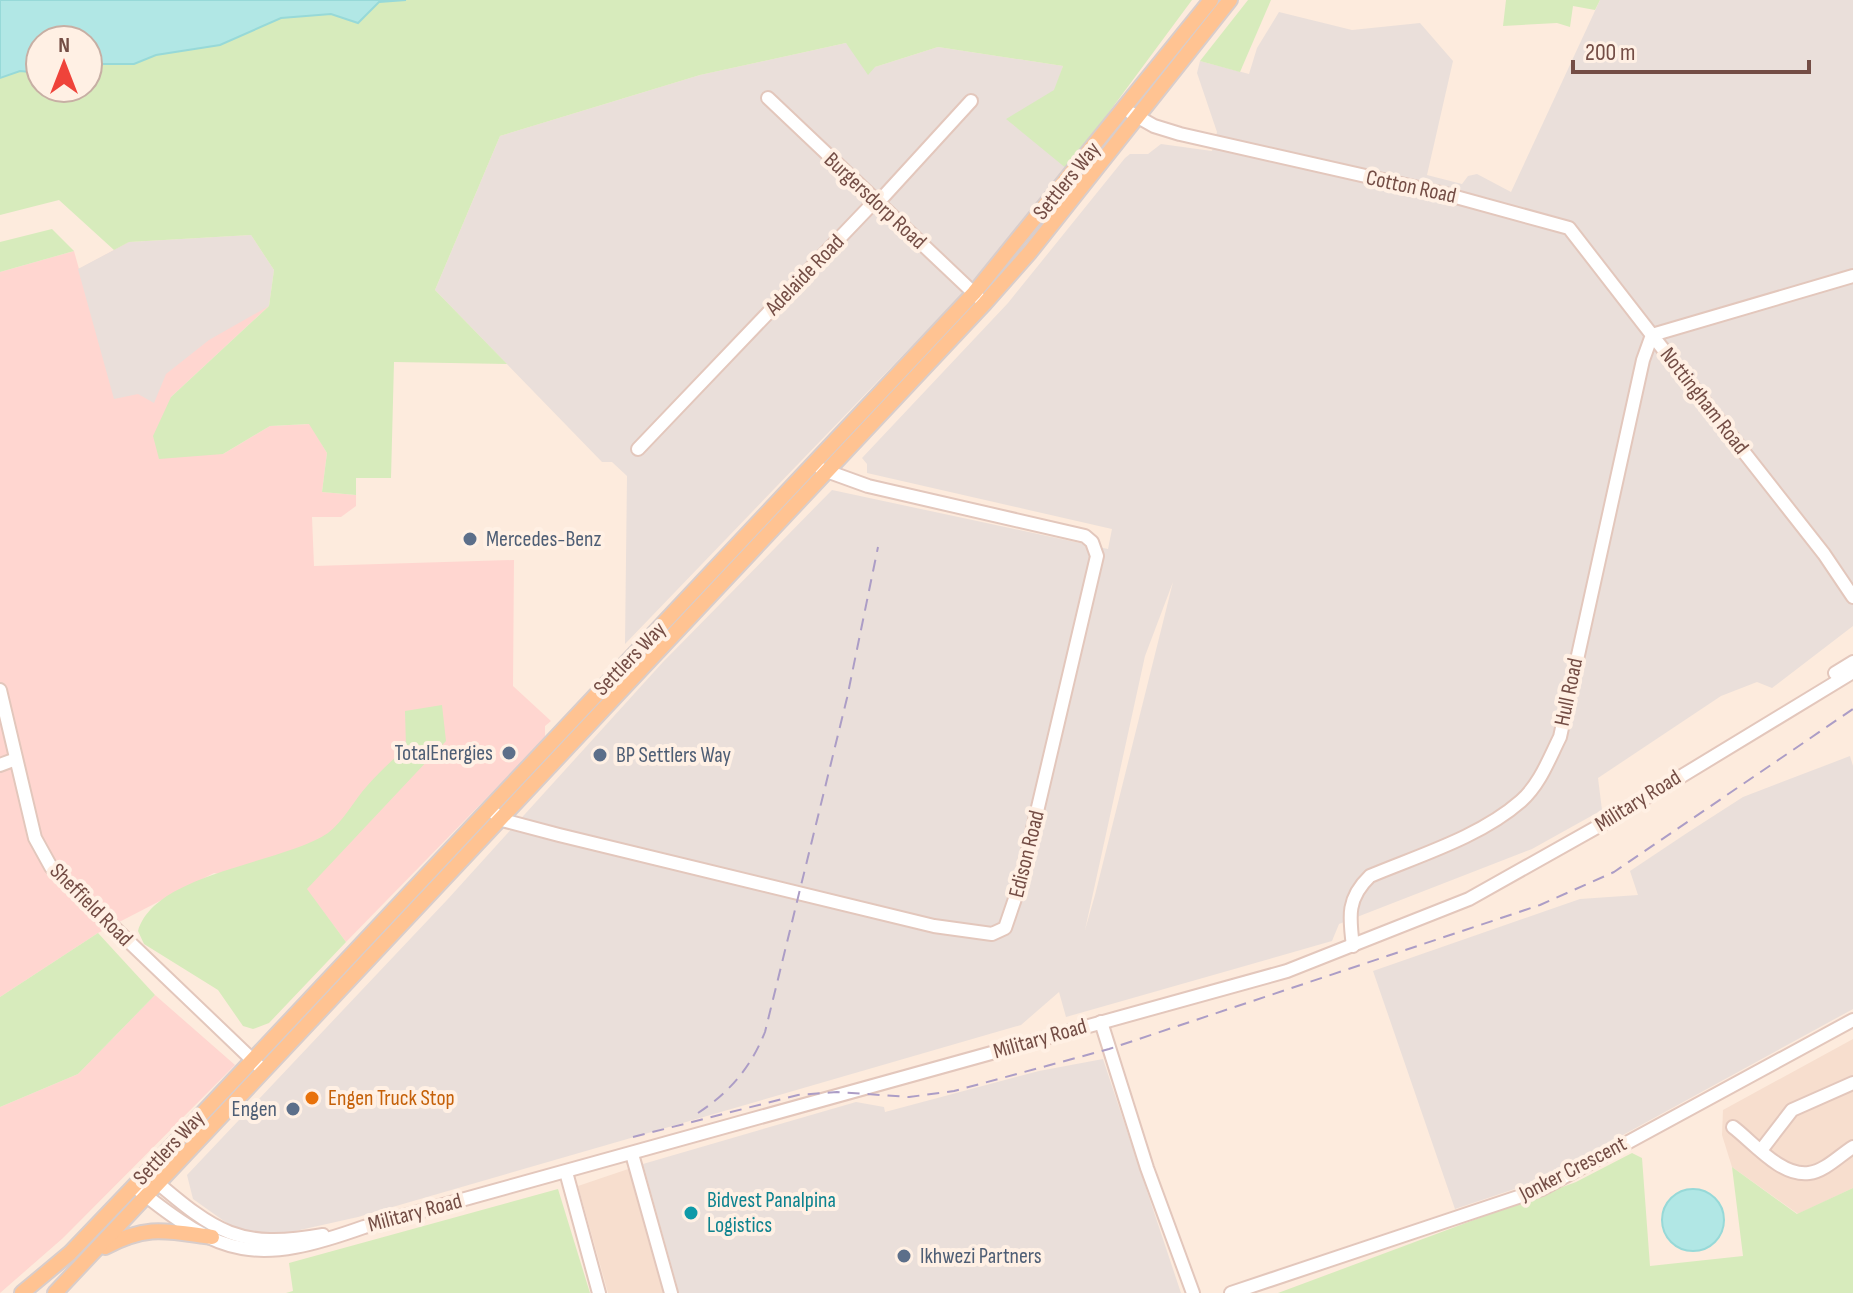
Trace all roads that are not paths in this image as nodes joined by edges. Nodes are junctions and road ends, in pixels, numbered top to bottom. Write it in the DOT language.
graph roads {
  1 [pos="1211,0"];
  2 [pos="1230,0"];
  3 [pos="768,98"];
  4 [pos="971,101"];
  5 [pos="1131,113"];
  6 [pos="875,201"];
  7 [pos="1853,276"];
  8 [pos="979,298"];
  9 [pos="1652,335"];
  10 [pos="638,449"];
  11 [pos="813,463"];
  12 [pos="827,473"];
  13 [pos="1853,597"];
  14 [pos="1853,662"];
  15 [pos="1853,672"];
  16 [pos="0,690"];
  17 [pos="16,759"];
  18 [pos="1700,763"];
  19 [pos="0,765"];
  20 [pos="489,808"];
  21 [pos="502,820"];
  22 [pos="1353,946"];
  23 [pos="1853,1020"];
  24 [pos="1101,1022"];
  25 [pos="251,1059"];
  26 [pos="264,1071"];
  27 [pos="1853,1083"];
  28 [pos="1733,1127"];
  29 [pos="1853,1147"];
  30 [pos="1762,1149"];
  31 [pos="632,1154"];
  32 [pos="566,1172"];
  33 [pos="146,1173"];
  34 [pos="159,1184"];
  35 [pos="134,1186"];
  36 [pos="148,1197"];
  37 [pos="346,1233"];
  38 [pos="212,1237"];
  39 [pos="95,1253"];
  40 [pos="22,1293"];
  41 [pos="55,1293"];
  42 [pos="599,1293"];
  43 [pos="671,1293"];
  44 [pos="1193,1293"];
  45 [pos="1231,1293"];
  1 -- 5 [label="main road, Settlers Way"];
  2 -- 5 [label="main road, Settlers Way"];
  3 -- 6 [label="street, Burgersdorp Road"];
  4 -- 6 [label="street, Adelaide Road"];
  5 -- 8 [label="main road, Settlers Way"];
  5 -- 9 [label="street, Cotton Road"];
  6 -- 8 [label="street, Burgersdorp Road"];
  6 -- 10 [label="street, Adelaide Road"];
  7 -- 9 [label="street, Nottingham Road"];
  8 -- 11 [label="main road, Settlers Way"];
  8 -- 12 [label="main road, Settlers Way"];
  9 -- 13 [label="street, Nottingham Road"];
  9 -- 22 [label="street, Hull Road"];
  11 -- 12 [label="street, Edison Road"];
  11 -- 20 [label="main road, Settlers Way"];
  12 -- 21 [label="main road, Settlers Way"];
  12 -- 21 [label="street, Edison Road"];
  14 -- 18 [label="street, Military Road"];
  15 -- 18 [label="street, Military Road"];
  16 -- 17 [label="street, Sheffield Road"];
  17 -- 19 [label="street"];
  17 -- 25 [label="street, Sheffield Road"];
  18 -- 22 [label="street, Military Road"];
  20 -- 21 [label="street, Edison Road"];
  20 -- 25 [label="main road, Settlers Way"];
  21 -- 26 [label="main road, Settlers Way"];
  22 -- 24 [label="street, Military Road"];
  23 -- 45 [label="street, Jonker Crescent"];
  24 -- 31 [label="street, Military Road"];
  24 -- 44 [label="street"];
  25 -- 26 [label="street, Sheffield Road"];
  25 -- 33 [label="main road, Settlers Way"];
  26 -- 34 [label="main road, Settlers Way"];
  27 -- 30 [label="street"];
  28 -- 30 [label="street"];
  29 -- 30 [label="street"];
  31 -- 32 [label="street, Military Road"];
  31 -- 43 [label="street"];
  32 -- 37 [label="street, Military Road"];
  32 -- 42 [label="street"];
  33 -- 34 [label="street, Military Road"];
  33 -- 35 [label="main road, Settlers Way"];
  34 -- 36 [label="main road, Settlers Way"];
  34 -- 37 [label="street, Military Road"];
  35 -- 36 [label="street, Military Road"];
  35 -- 40 [label="main road, Settlers Way"];
  36 -- 38 [label="street, Military Road"];
  36 -- 39 [label="main road, Settlers Way"];
  37 -- 38 [label="street, Military Road"];
  38 -- 39 [label="main road"];
  39 -- 41 [label="main road, Settlers Way"];
}
